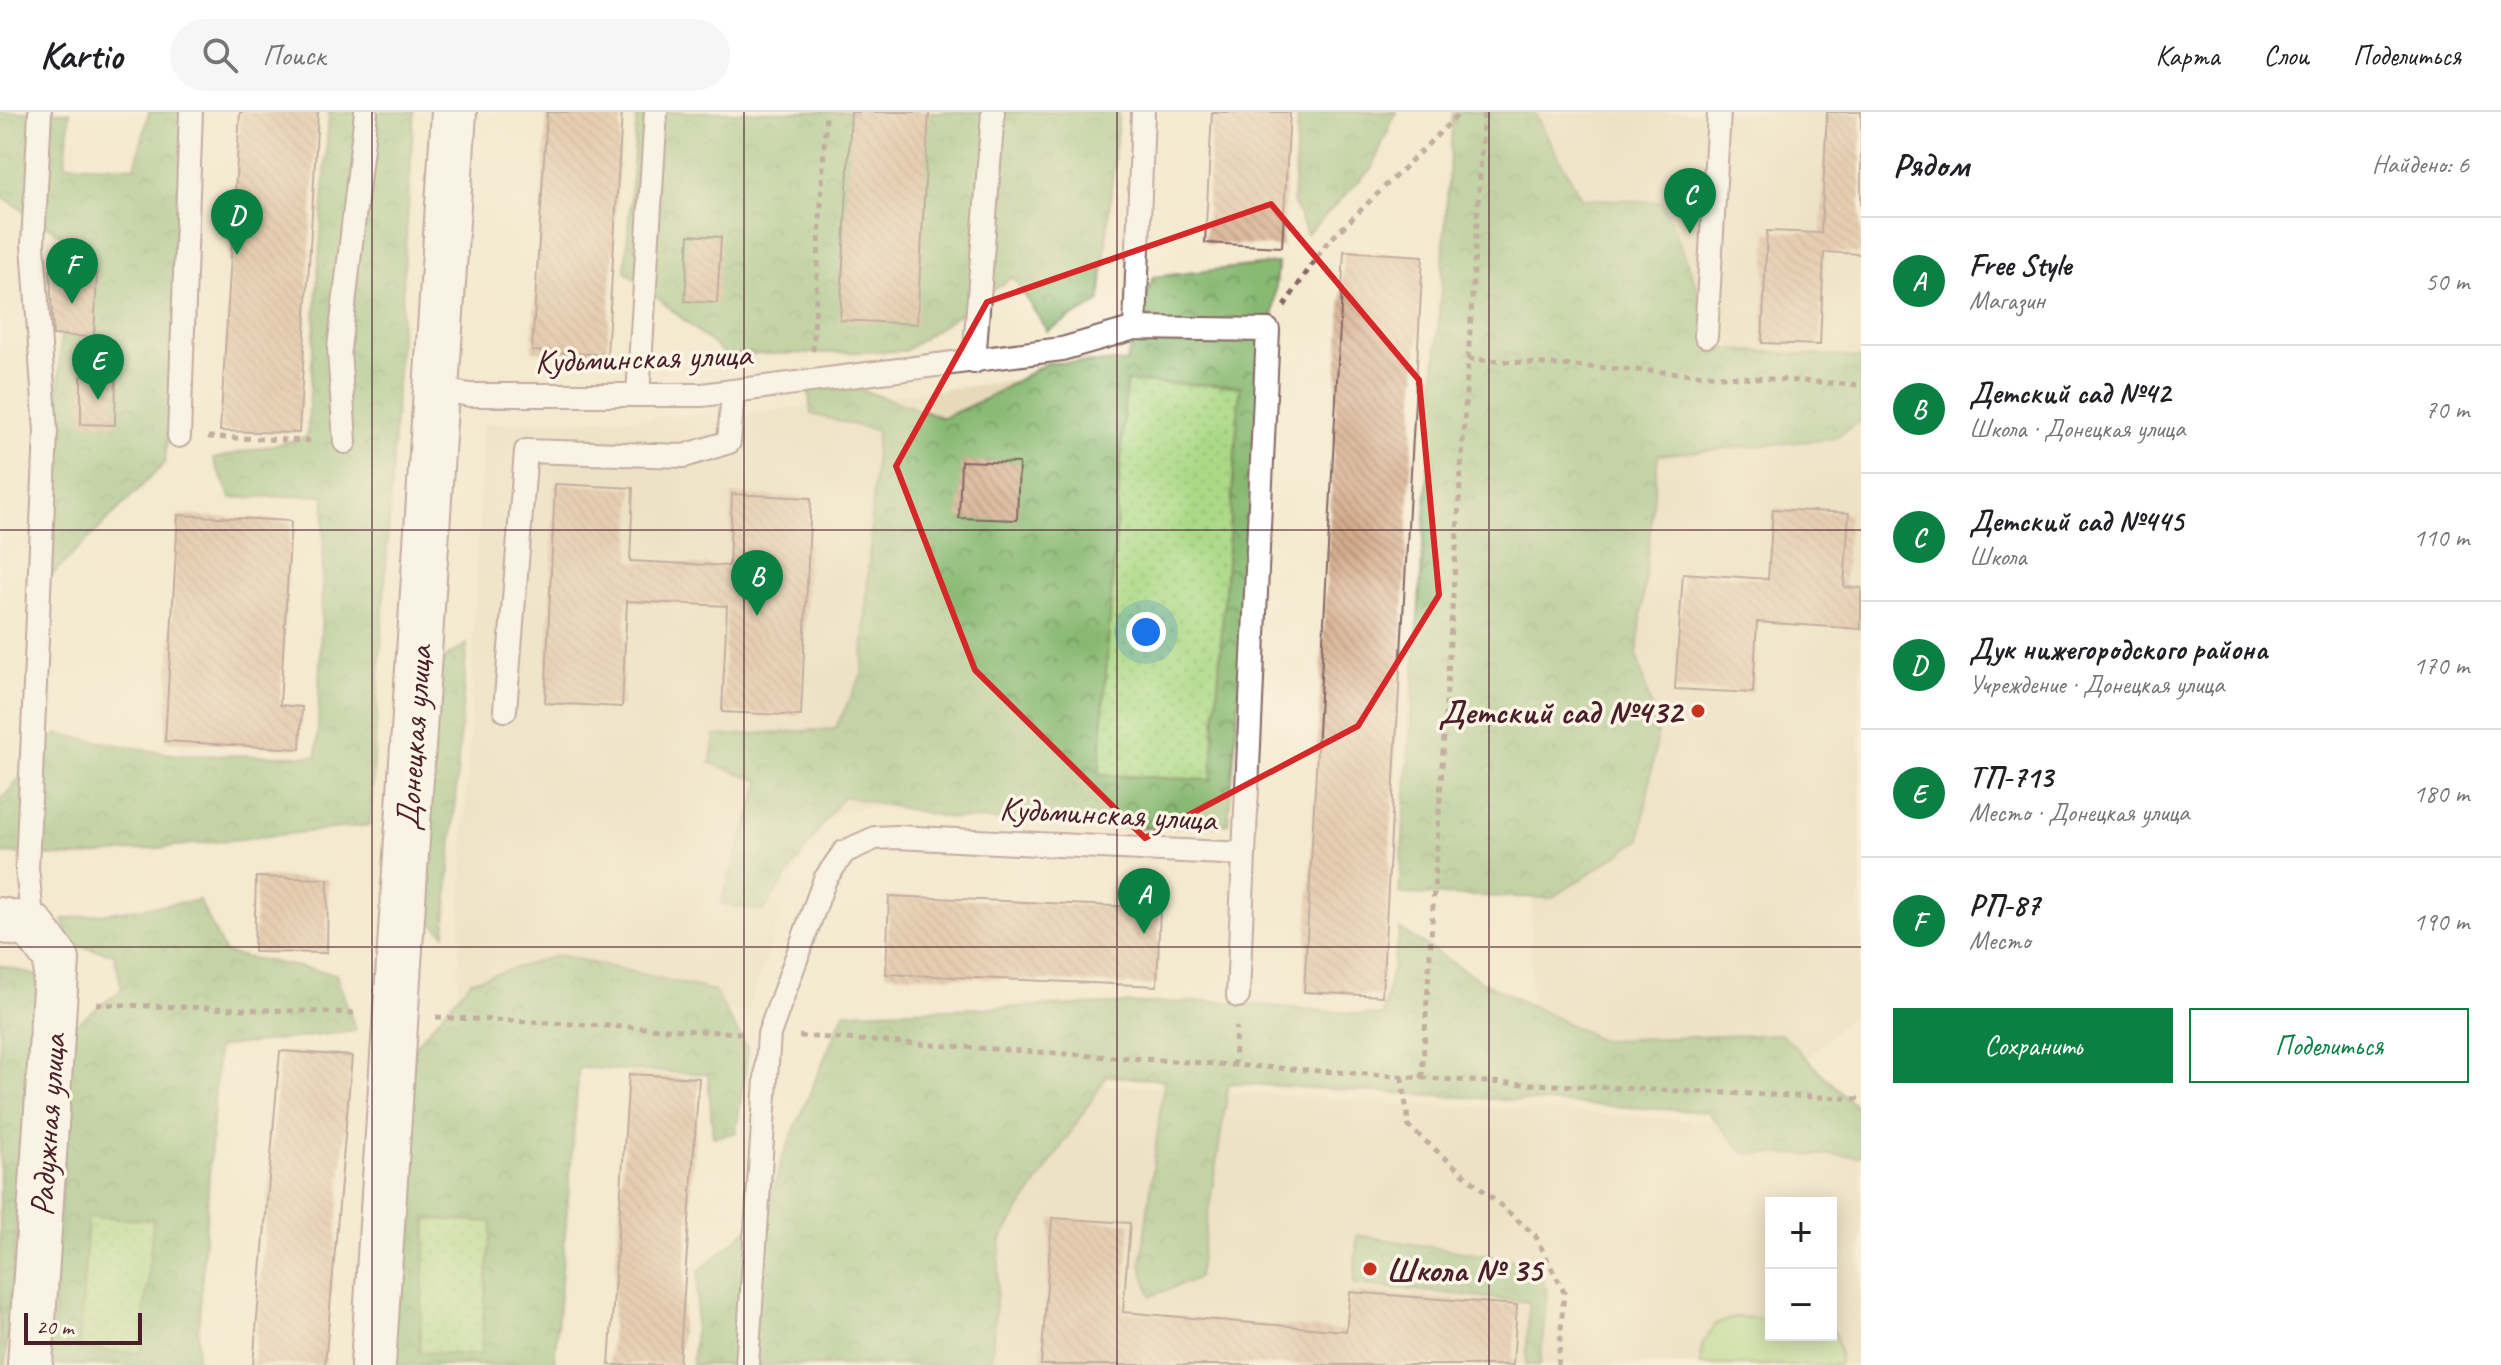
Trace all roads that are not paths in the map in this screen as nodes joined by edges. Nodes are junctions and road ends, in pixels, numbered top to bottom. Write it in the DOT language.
graph roads {
  1 [pos="40,112"];
  2 [pos="191,112"];
  3 [pos="366,112"];
  4 [pos="454,112"];
  5 [pos="656,112"];
  6 [pos="993,112"];
  7 [pos="1143,112"];
  8 [pos="1719,112"];
  9 [pos="1135,328"];
  10 [pos="1706,336"];
  11 [pos="974,362"];
  12 [pos="435,389"];
  13 [pos="733,391"];
  14 [pos="638,395"];
  15 [pos="179,436"];
  16 [pos="345,442"];
  17 [pos="505,710"];
  18 [pos="1244,854"];
  19 [pos="17,924"];
  20 [pos="1238,996"];
  21 [pos="30,1365"];
  22 [pos="373,1365"];
  23 [pos="747,1365"];
  1 -- 19 [label="lane"];
  2 -- 15 [label="lane"];
  3 -- 16 [label="lane"];
  4 -- 12 [label="street, Донецкая улица"];
  5 -- 14 [label="lane"];
  6 -- 11 [label="lane"];
  7 -- 9 [label="lane"];
  8 -- 10 [label="lane"];
  9 -- 11 [label="lane, Кудьминская улица"];
  9 -- 18 [label="lane, Кудьминская улица"];
  11 -- 13 [label="lane, Кудьминская улица"];
  12 -- 14 [label="lane, Кудьминская улица"];
  12 -- 22 [label="street, Донецкая улица"];
  13 -- 14 [label="lane, Кудьминская улица"];
  13 -- 17 [label="lane"];
  18 -- 20 [label="lane"];
  18 -- 23 [label="lane, Кудьминская улица"];
  19 -- 21 [label="street, Радужная улица"];
}
